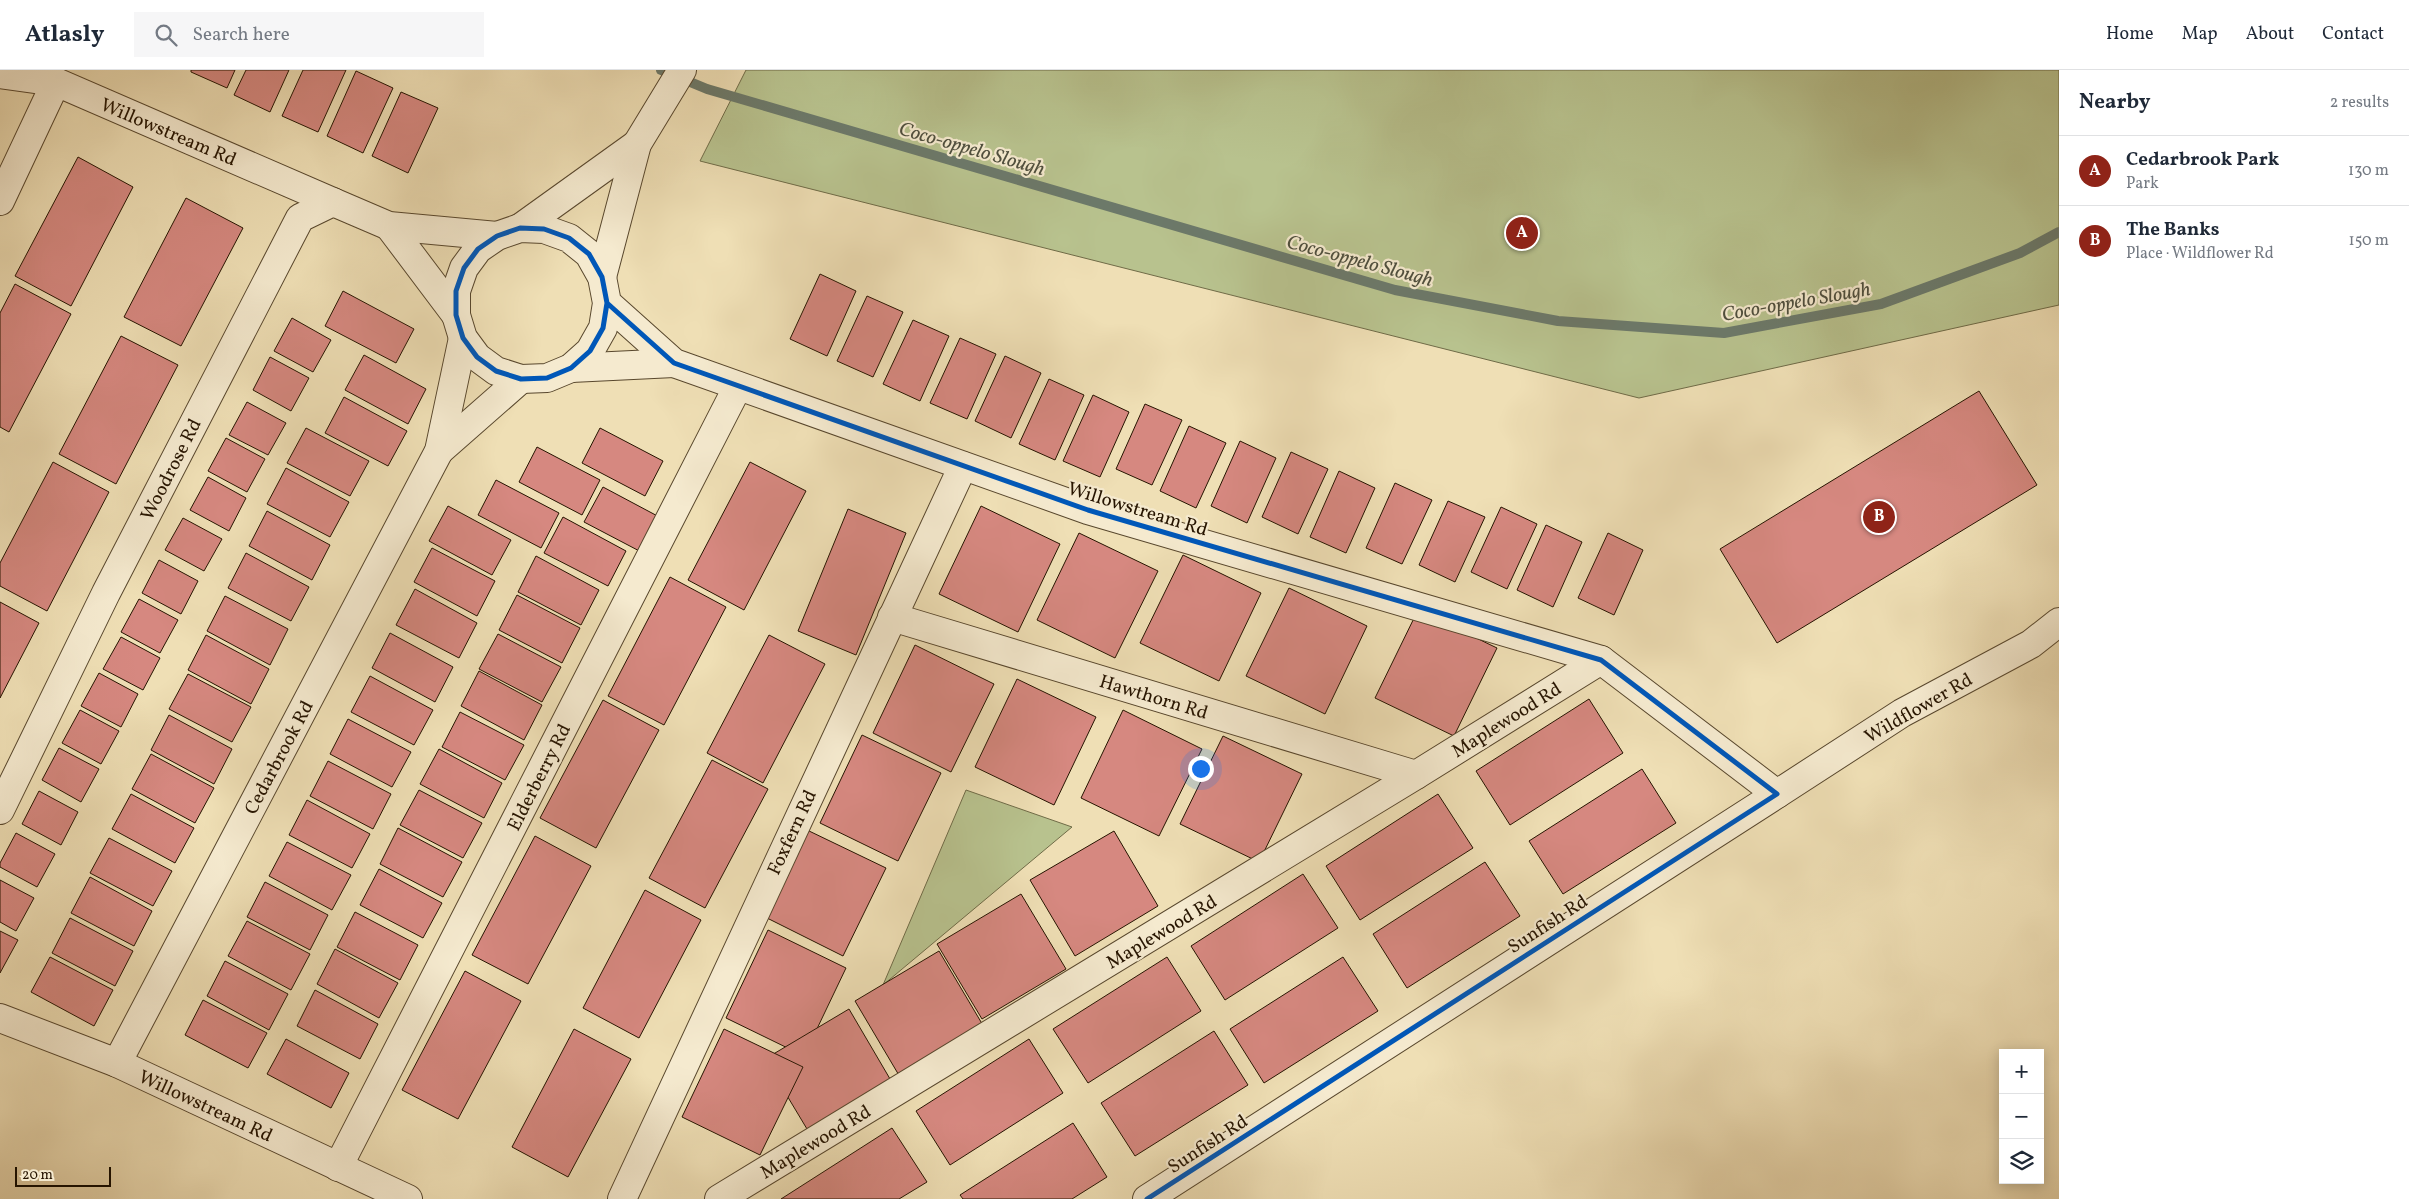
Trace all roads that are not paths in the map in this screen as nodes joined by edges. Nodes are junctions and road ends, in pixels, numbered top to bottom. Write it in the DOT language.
graph roads {
  1 [pos="682,70"];
  2 [pos="0,74"];
  3 [pos="56,82"];
  4 [pos="637,144"];
  5 [pos="0,201"];
  6 [pos="333,202"];
  7 [pos="389,226"];
  8 [pos="509,232"];
  9 [pos="604,290"];
  10 [pos="459,326"];
  11 [pos="674,364"];
  12 [pos="571,368"];
  13 [pos="521,379"];
  14 [pos="738,386"];
  15 [pos="439,451"];
  16 [pos="963,466"];
  17 [pos="892,617"];
  18 [pos="2059,622"];
  19 [pos="1601,660"];
  20 [pos="1416,775"];
  21 [pos="1777,794"];
  22 [pos="0,810"];
  23 [pos="0,1018"];
  24 [pos="117,1063"];
  25 [pos="338,1167"];
  26 [pos="408,1199"];
  27 [pos="622,1199"];
  28 [pos="719,1199"];
  29 [pos="1148,1199"];
  1 -- 4 [label="street"];
  2 -- 3 [label="street, Willowstream Rd"];
  3 -- 5 [label="street"];
  3 -- 6 [label="street, Willowstream Rd"];
  4 -- 8 [label="street"];
  4 -- 9 [label="street"];
  6 -- 7 [label="street"];
  6 -- 22 [label="street, Woodrose Rd"];
  7 -- 8 [label="street"];
  7 -- 10 [label="street"];
  8 -- 9 [label="street"];
  8 -- 10 [label="street"];
  9 -- 11 [label="street"];
  9 -- 12 [label="street"];
  10 -- 13 [label="street"];
  10 -- 15 [label="street"];
  11 -- 12 [label="street"];
  11 -- 14 [label="street, Willowstream Rd"];
  12 -- 13 [label="street"];
  13 -- 15 [label="street"];
  14 -- 16 [label="street, Willowstream Rd"];
  14 -- 25 [label="street, Elderberry Rd"];
  15 -- 24 [label="street, Cedarbrook Rd"];
  16 -- 17 [label="street, Foxfern Rd"];
  16 -- 19 [label="street, Willowstream Rd"];
  17 -- 20 [label="street, Hawthorn Rd"];
  17 -- 27 [label="street, Foxfern Rd"];
  18 -- 21 [label="street, Wildflower Rd"];
  19 -- 20 [label="street, Maplewood Rd"];
  19 -- 21 [label="street"];
  20 -- 28 [label="street, Maplewood Rd"];
  21 -- 29 [label="street, Sunfish Rd"];
  23 -- 24 [label="street, Willowstream Rd"];
  24 -- 25 [label="street, Willowstream Rd"];
  25 -- 26 [label="street, Willowstream Rd"];
}
